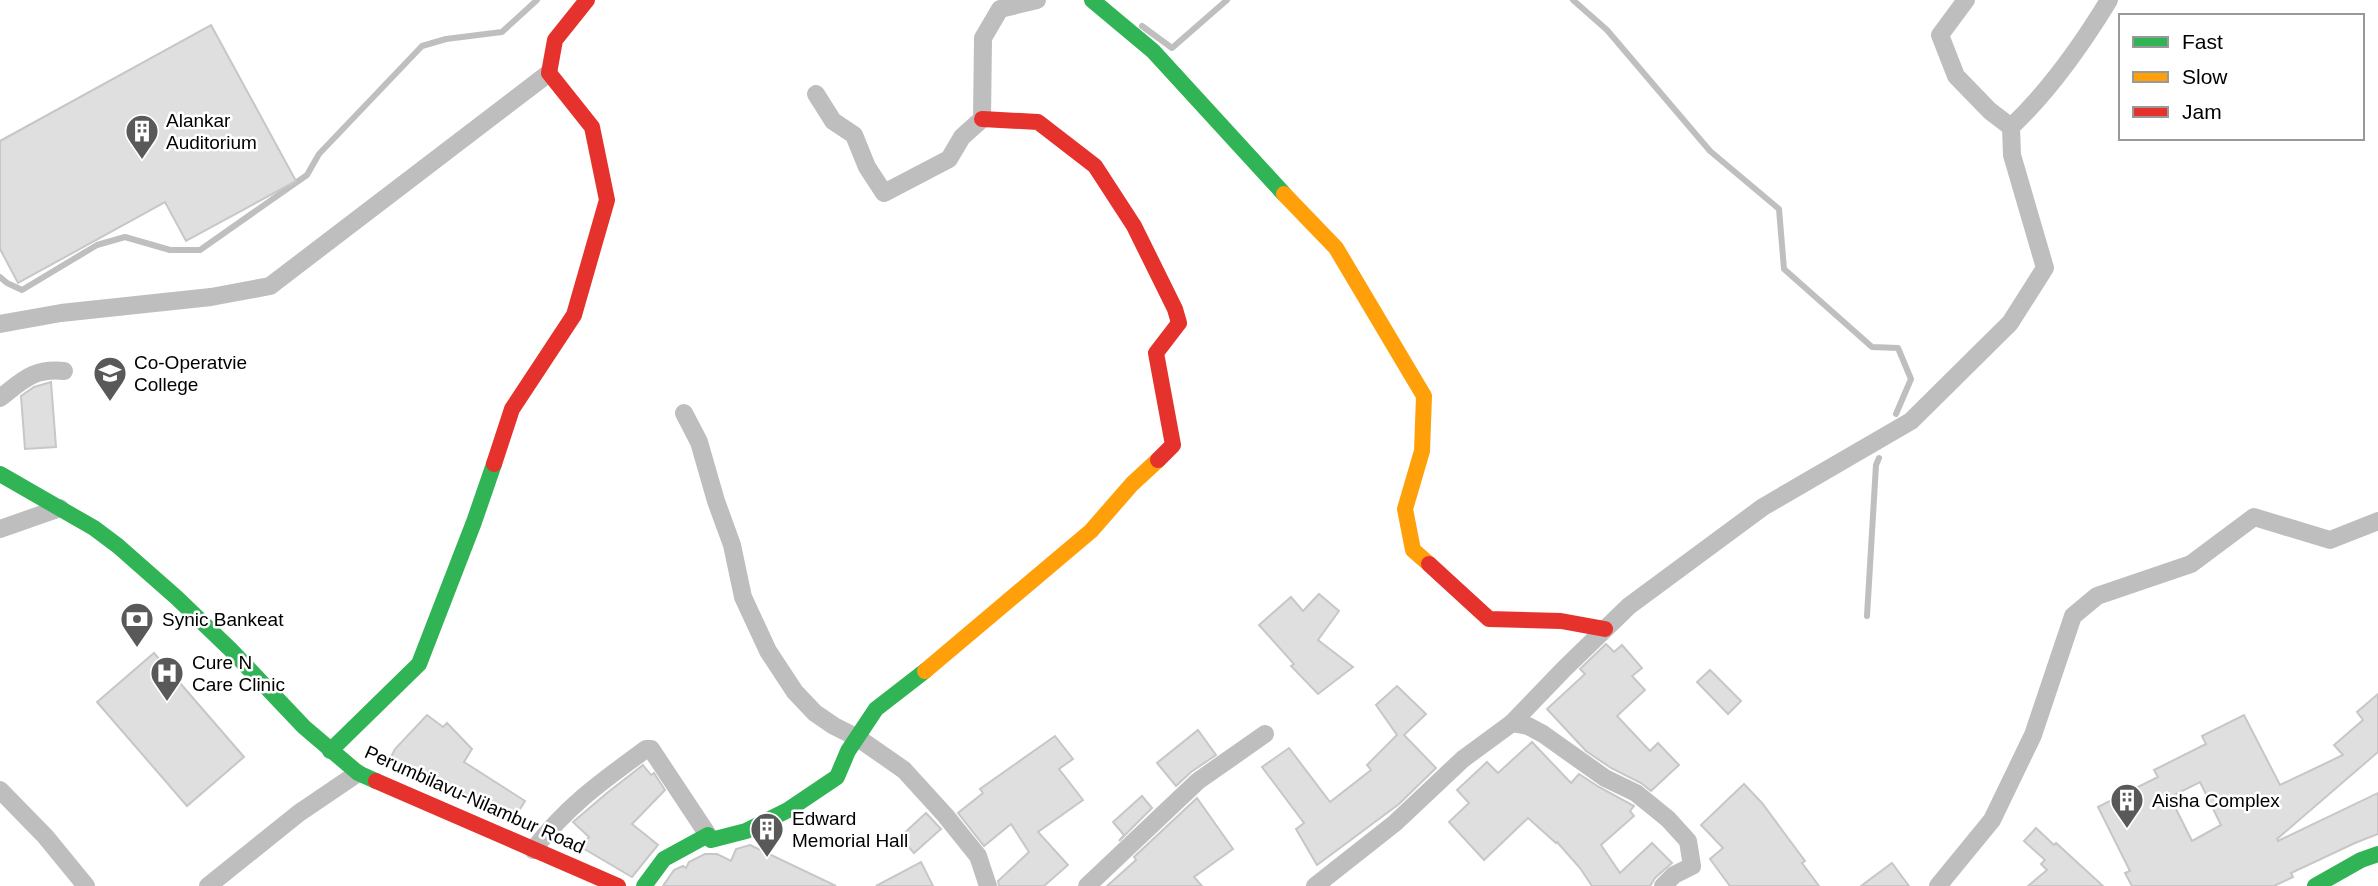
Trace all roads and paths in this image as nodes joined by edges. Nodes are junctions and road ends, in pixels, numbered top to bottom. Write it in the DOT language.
graph roads {
  1 [pos="587,0"];
  2 [pos="1037,0"];
  3 [pos="1092,0"];
  4 [pos="1966,0"];
  5 [pos="2109,0"];
  6 [pos="549,73"];
  7 [pos="817,94"];
  8 [pos="982,119"];
  9 [pos="2011,127"];
  10 [pos="0,324"];
  11 [pos="64,371"];
  12 [pos="0,398"];
  13 [pos="684,413"];
  14 [pos="0,474"];
  15 [pos="60,508"];
  16 [pos="2378,521"];
  17 [pos="0,529"];
  18 [pos="1605,629"];
  19 [pos="1512,723"];
  20 [pos="1265,734"];
  21 [pos="858,738"];
  22 [pos="330,751"];
  23 [pos="358,773"];
  24 [pos="0,790"];
  25 [pos="708,835"];
  26 [pos="533,850"];
  27 [pos="2378,854"];
  28 [pos="86,886"];
  29 [pos="208,886"];
  30 [pos="618,886"];
  31 [pos="643,886"];
  32 [pos="988,886"];
  33 [pos="1087,886"];
  34 [pos="1315,886"];
  35 [pos="1663,886"];
  36 [pos="1938,886"];
  37 [pos="2315,886"];
  1 -- 6 [label="main road"];
  2 -- 8 [label="street"];
  3 -- 18 [label="main road"];
  4 -- 9 [label="street"];
  5 -- 9 [label="street"];
  6 -- 10 [label="street"];
  6 -- 22 [label="main road"];
  7 -- 8 [label="street"];
  8 -- 21 [label="main road"];
  9 -- 18 [label="street"];
  11 -- 12 [label="street"];
  13 -- 21 [label="street"];
  14 -- 15 [label="main road, Perumbilavu-Nilambur Road"];
  15 -- 17 [label="street"];
  15 -- 22 [label="main road, Perumbilavu-Nilambur Road"];
  16 -- 36 [label="street"];
  18 -- 19 [label="street"];
  19 -- 34 [label="street"];
  19 -- 35 [label="street"];
  20 -- 33 [label="street"];
  21 -- 25 [label="main road"];
  21 -- 32 [label="street"];
  22 -- 23 [label="main road, Perumbilavu-Nilambur Road"];
  23 -- 26 [label="main road, Perumbilavu-Nilambur Road"];
  23 -- 29 [label="street"];
  24 -- 28 [label="street"];
  25 -- 26 [label="street"];
  25 -- 31 [label="main road"];
  26 -- 30 [label="main road, Perumbilavu-Nilambur Road"];
  27 -- 37 [label="main road"];
}
